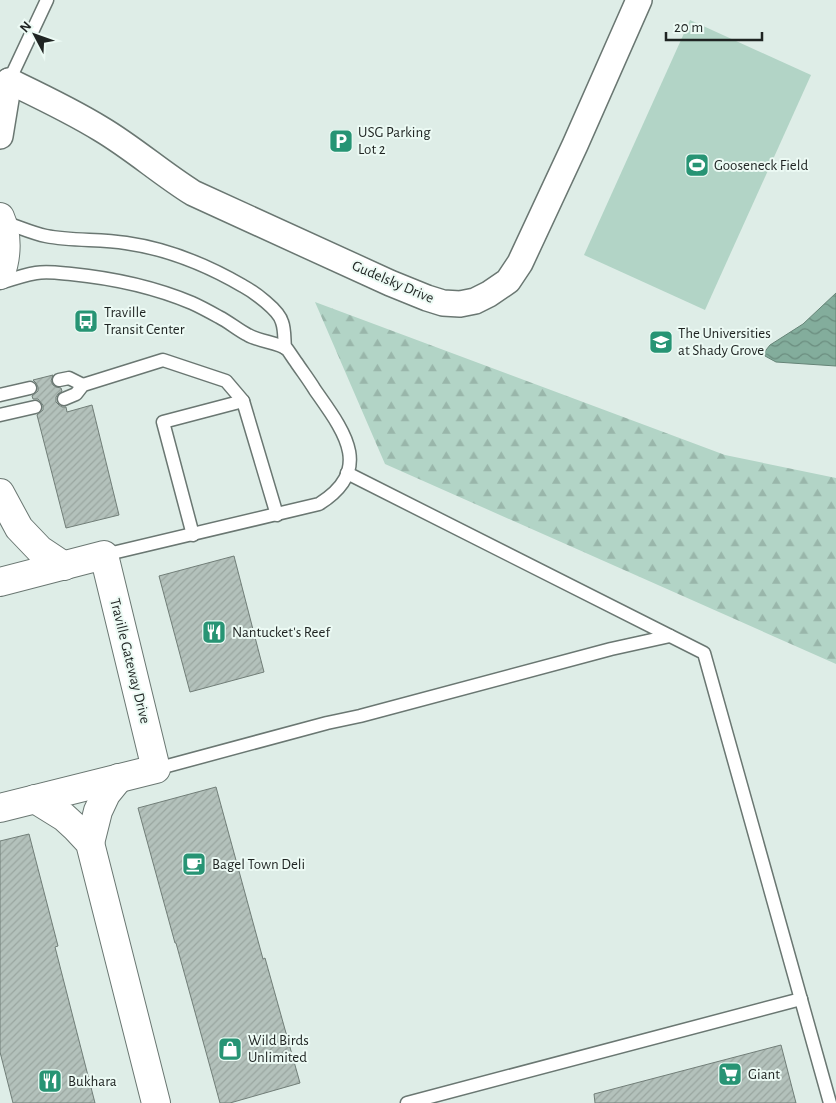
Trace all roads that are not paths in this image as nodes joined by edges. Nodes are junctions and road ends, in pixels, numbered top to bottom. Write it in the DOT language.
graph roads {
  1 [pos="47,0"];
  2 [pos="639,0"];
  3 [pos="3,84"];
  4 [pos="0,136"];
  5 [pos="1,219"];
  6 [pos="0,275"];
  7 [pos="0,283"];
  8 [pos="285,348"];
  9 [pos="59,380"];
  10 [pos="83,385"];
  11 [pos="30,388"];
  12 [pos="0,395"];
  13 [pos="64,399"];
  14 [pos="242,401"];
  15 [pos="35,407"];
  16 [pos="0,415"];
  17 [pos="347,473"];
  18 [pos="0,492"];
  19 [pos="276,515"];
  20 [pos="192,535"];
  21 [pos="104,555"];
  22 [pos="64,566"];
  23 [pos="0,582"];
  24 [pos="670,636"];
  25 [pos="156,769"];
  26 [pos="119,778"];
  27 [pos="35,799"];
  28 [pos="0,808"];
  29 [pos="90,843"];
  30 [pos="800,999"];
  31 [pos="156,1103"];
  32 [pos="407,1103"];
  33 [pos="830,1103"];
  1 -- 3 [label="lane"];
  2 -- 3 [label="street, Gudelsky Drive"];
  3 -- 4 [label="street"];
  5 -- 6 [label="street"];
  5 -- 8 [label="lane"];
  7 -- 8 [label="lane"];
  8 -- 17 [label="lane"];
  9 -- 10 [label="lane"];
  10 -- 13 [label="lane"];
  10 -- 14 [label="lane"];
  11 -- 12 [label="lane"];
  14 -- 19 [label="lane"];
  14 -- 20 [label="lane"];
  15 -- 16 [label="lane"];
  17 -- 19 [label="lane"];
  17 -- 24 [label="lane"];
  18 -- 22 [label="street"];
  19 -- 20 [label="lane"];
  20 -- 21 [label="lane"];
  21 -- 22 [label="street"];
  21 -- 25 [label="street, Traville Gateway Drive"];
  22 -- 23 [label="street"];
  24 -- 25 [label="lane"];
  24 -- 30 [label="lane"];
  25 -- 26 [label="street"];
  26 -- 27 [label="street"];
  26 -- 29 [label="street"];
  27 -- 28 [label="street"];
  27 -- 29 [label="street"];
  29 -- 31 [label="street"];
  30 -- 32 [label="lane"];
  30 -- 33 [label="lane"];
}
